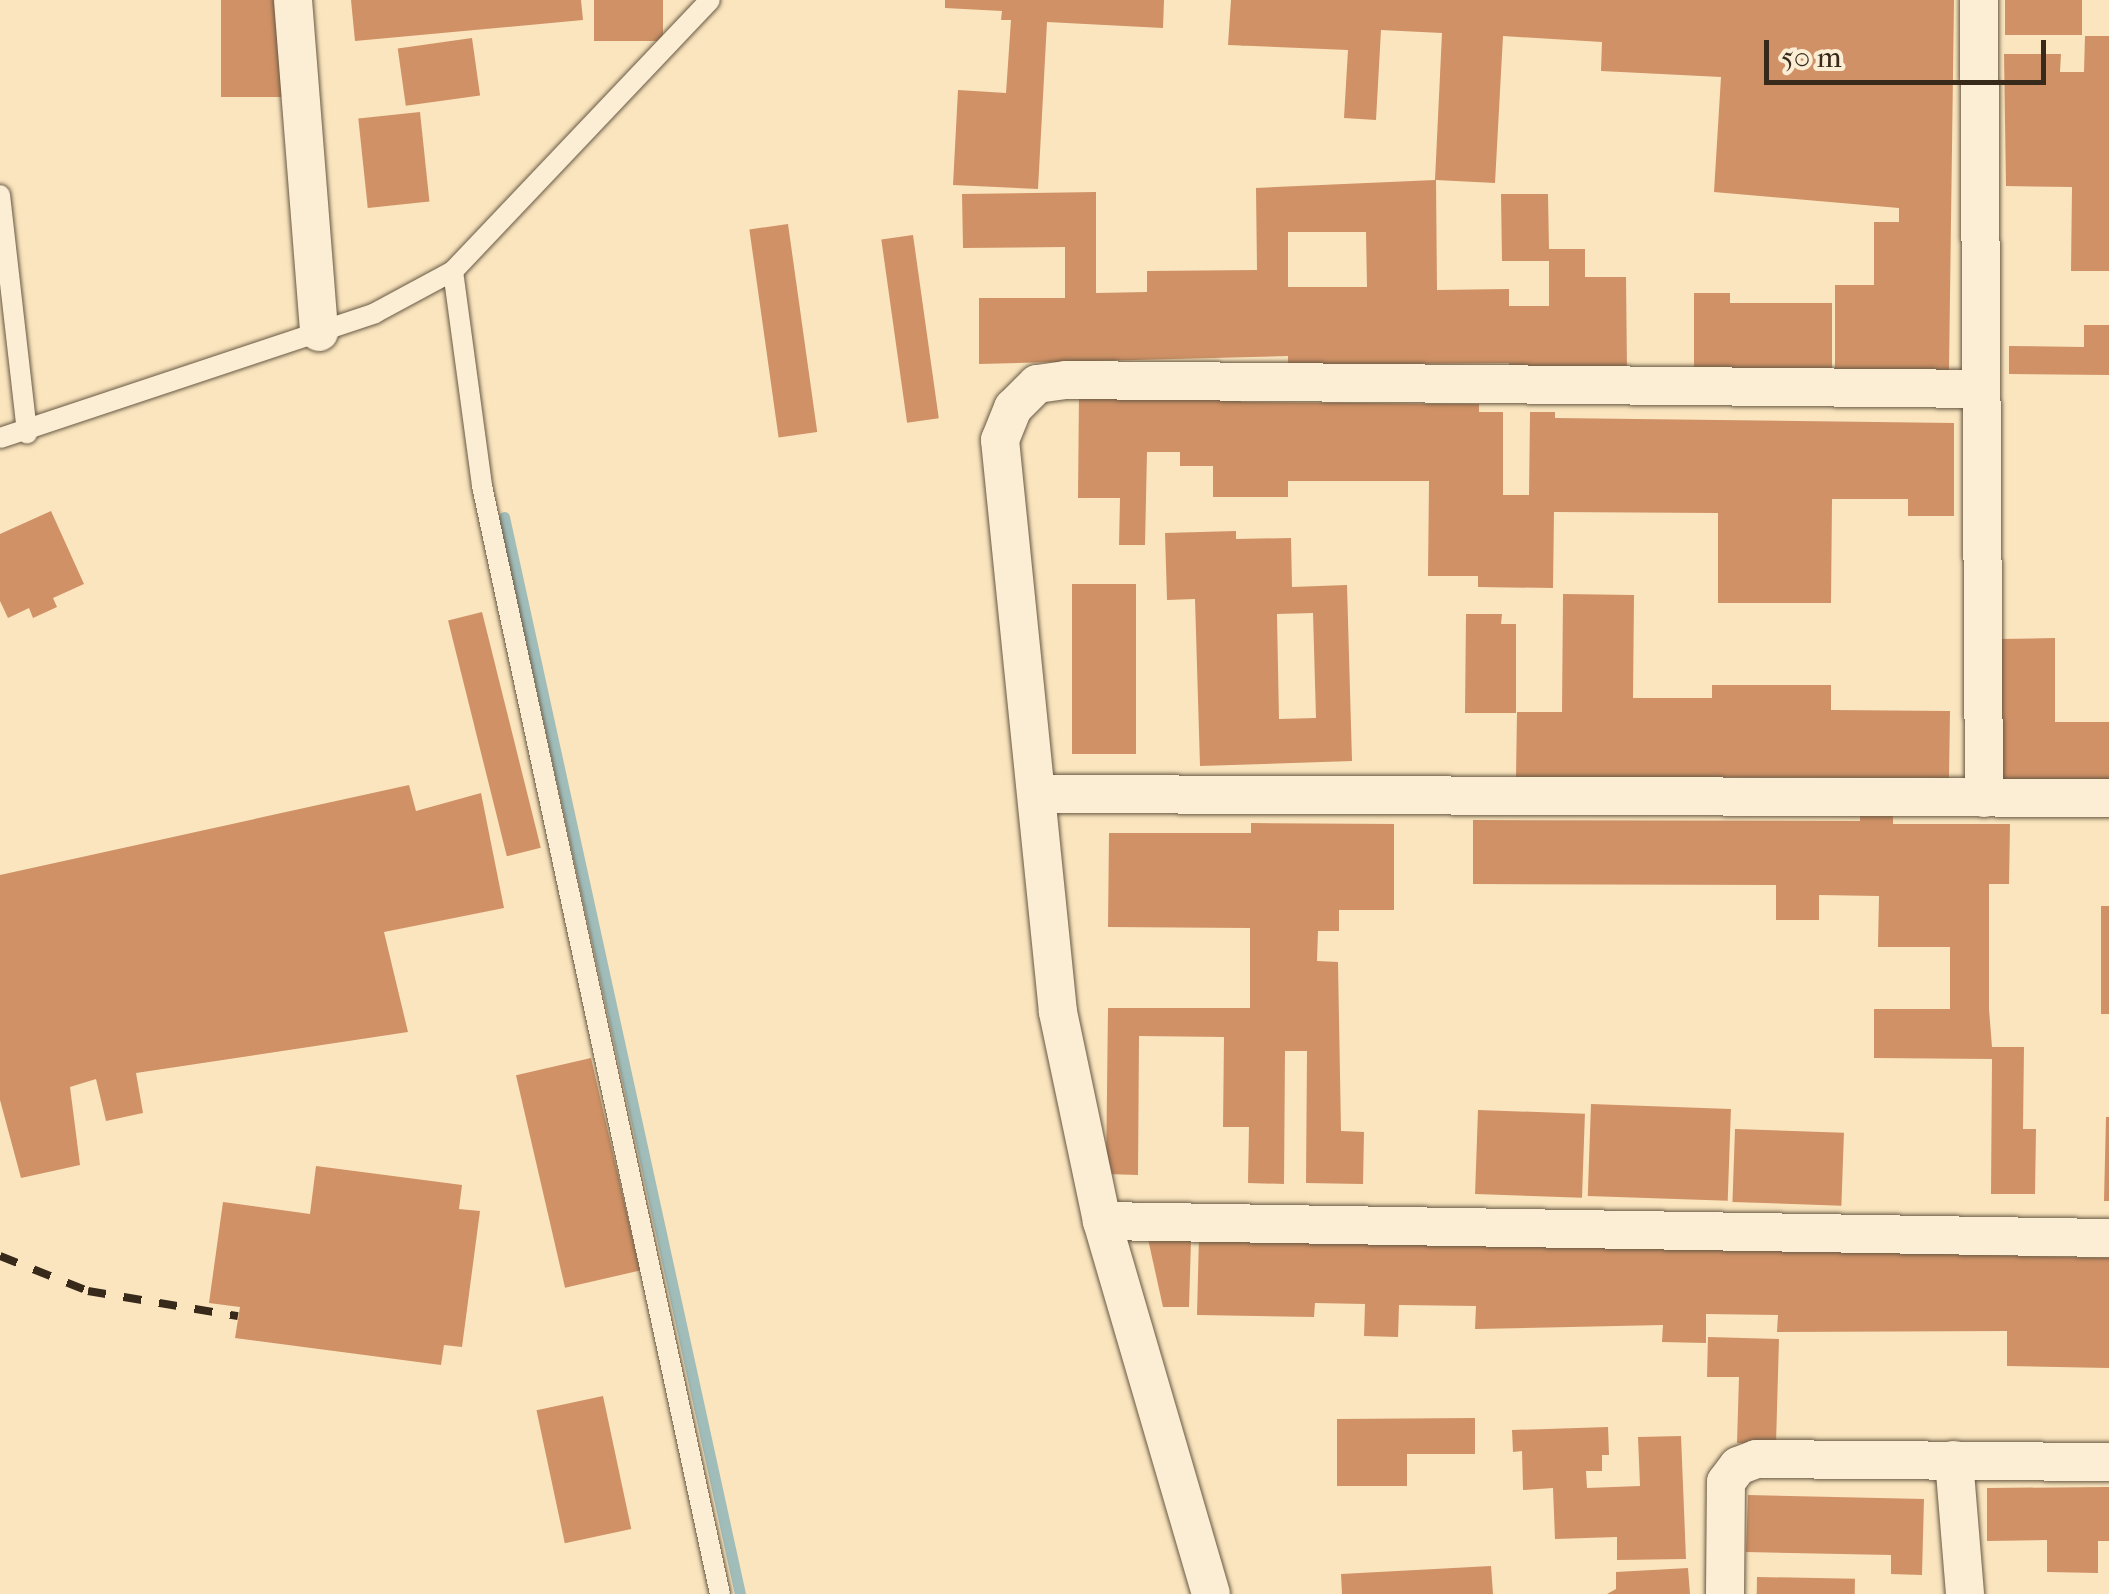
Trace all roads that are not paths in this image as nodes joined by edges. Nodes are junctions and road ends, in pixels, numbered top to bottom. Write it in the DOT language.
graph roads {
  1 [pos="293,0"];
  2 [pos="710,0"];
  3 [pos="1979,0"];
  4 [pos="0,195"];
  5 [pos="453,271"];
  6 [pos="319,332"];
  7 [pos="1981,389"];
  8 [pos="27,434"];
  9 [pos="0,438"];
  10 [pos="1040,794"];
  11 [pos="1984,798"];
  12 [pos="2109,798"];
  13 [pos="1102,1221"];
  14 [pos="2109,1238"];
  15 [pos="1954,1460"];
  16 [pos="2109,1462"];
  17 [pos="720,1594"];
  18 [pos="1211,1594"];
  19 [pos="1726,1594"];
  20 [pos="1965,1594"];
  1 -- 6 [label="street"];
  2 -- 5 [label="lane"];
  3 -- 7 [label="street"];
  4 -- 8 [label="lane"];
  5 -- 6 [label="lane"];
  5 -- 17 [label="lane"];
  6 -- 8 [label="lane"];
  7 -- 10 [label="street"];
  7 -- 11 [label="street"];
  8 -- 9 [label="lane"];
  10 -- 11 [label="street"];
  10 -- 13 [label="street"];
  11 -- 12 [label="street"];
  13 -- 14 [label="street"];
  13 -- 18 [label="street"];
  15 -- 16 [label="street"];
  15 -- 19 [label="street"];
  15 -- 20 [label="street"];
}
